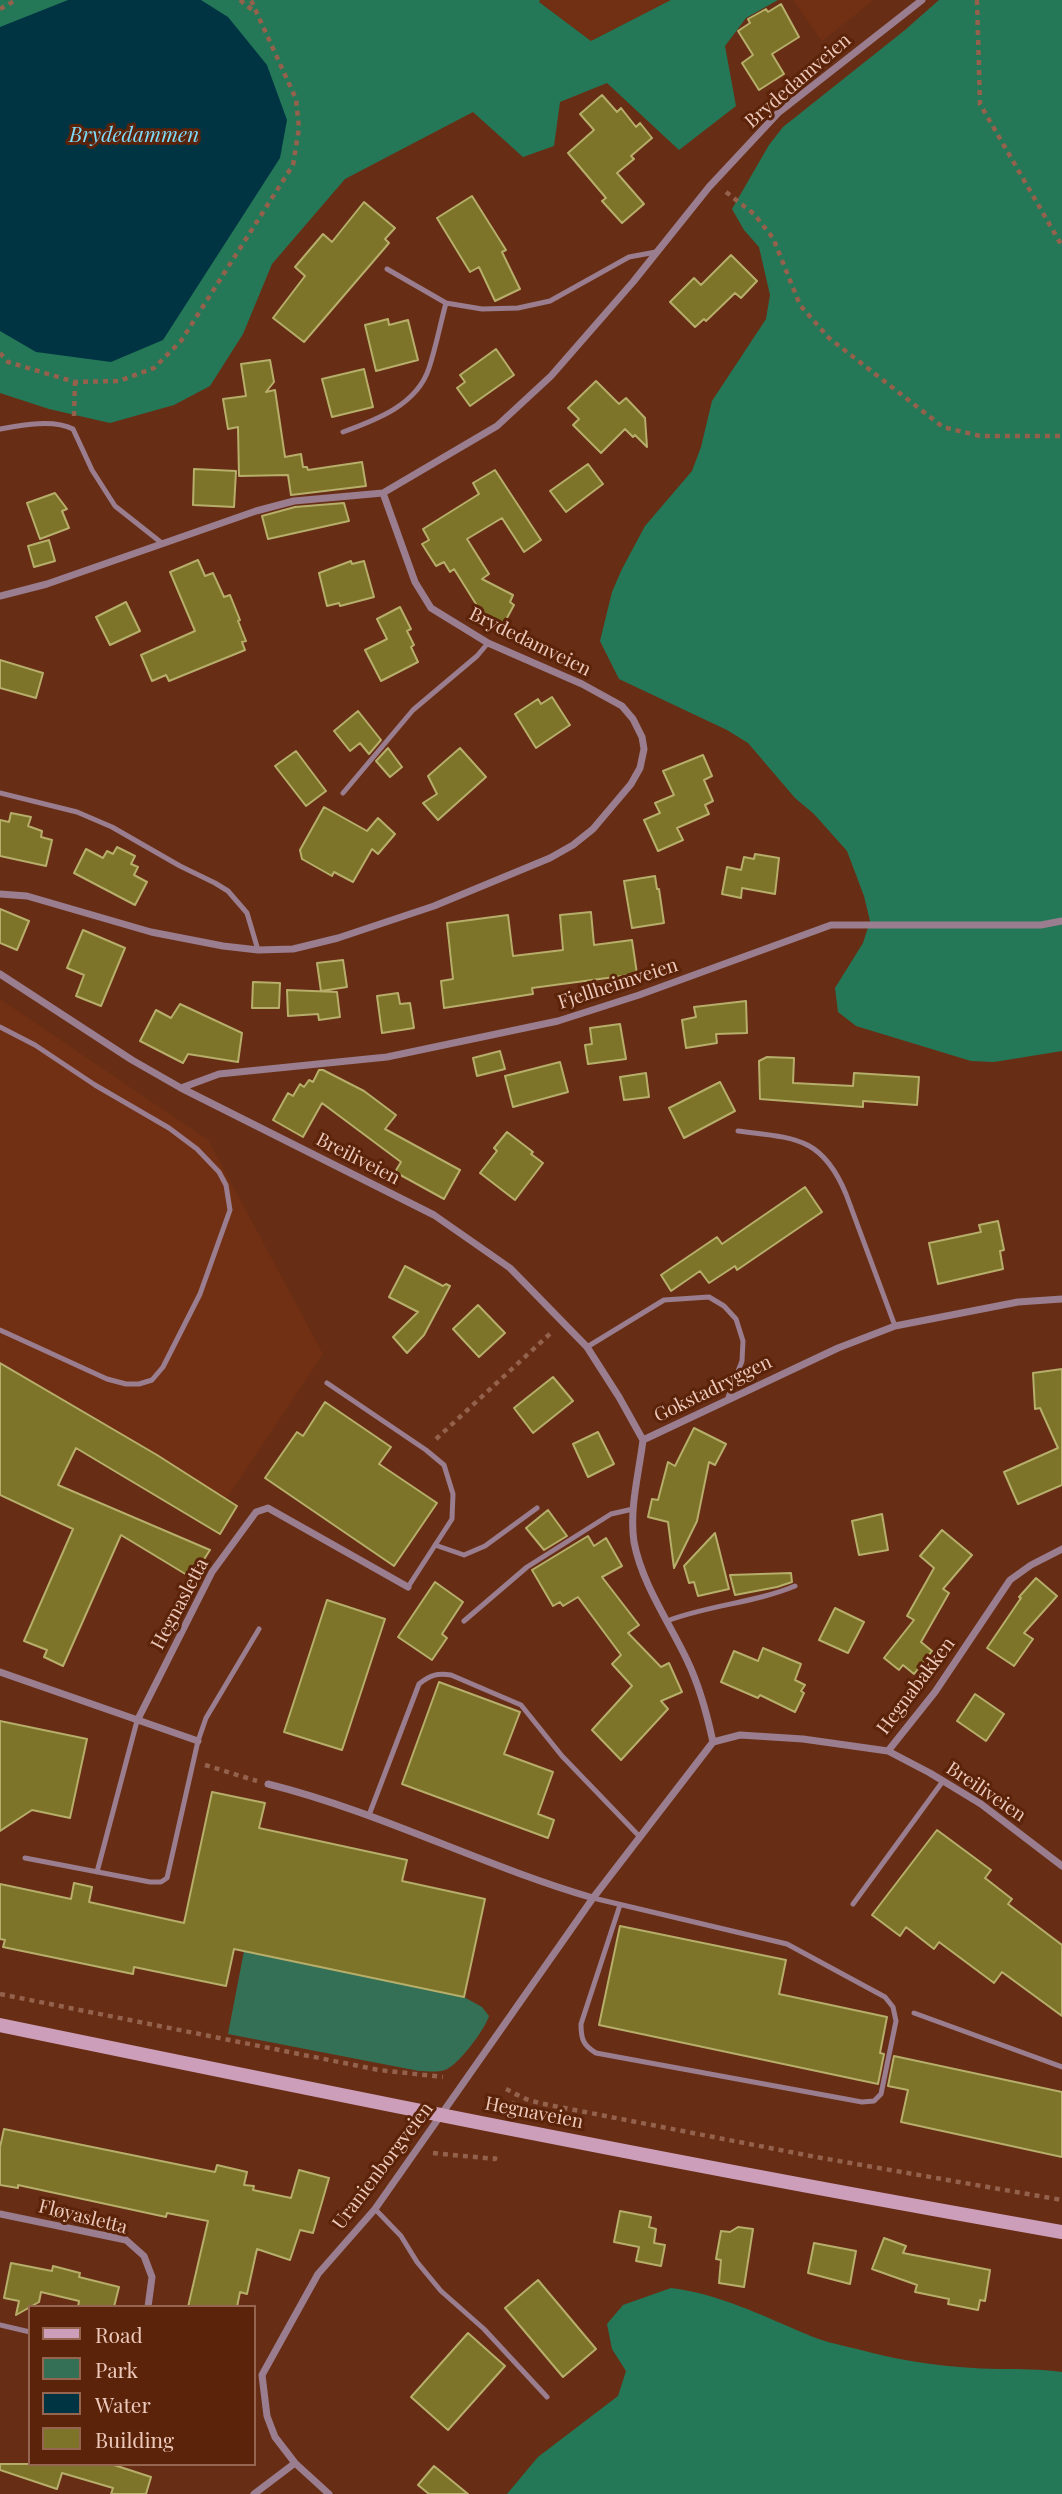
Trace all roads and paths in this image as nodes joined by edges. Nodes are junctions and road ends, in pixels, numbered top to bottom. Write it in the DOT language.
graph roads {
  1 [pos="16,0"];
  2 [pos="240,0"];
  3 [pos="250,0"];
  4 [pos="922,0"];
  5 [pos="978,0"];
  6 [pos="912,3"];
  7 [pos="0,9"];
  8 [pos="257,14"];
  9 [pos="714,182"];
  10 [pos="1062,247"];
  11 [pos="656,252"];
  12 [pos="387,269"];
  13 [pos="446,303"];
  14 [pos="0,353"];
  15 [pos="75,382"];
  16 [pos="0,429"];
  17 [pos="73,429"];
  18 [pos="343,432"];
  19 [pos="1062,436"];
  20 [pos="383,493"];
  21 [pos="163,544"];
  22 [pos="0,596"];
  23 [pos="488,643"];
  24 [pos="0,793"];
  25 [pos="343,793"];
  26 [pos="0,894"];
  27 [pos="1062,921"];
  28 [pos="258,950"];
  29 [pos="0,974"];
  30 [pos="0,1027"];
  31 [pos="181,1088"];
  32 [pos="738,1130"];
  33 [pos="1062,1299"];
  34 [pos="563,1320"];
  35 [pos="895,1326"];
  36 [pos="0,1330"];
  37 [pos="587,1347"];
  38 [pos="327,1382"];
  39 [pos="727,1400"];
  40 [pos="643,1440"];
  41 [pos="426,1450"];
  42 [pos="537,1508"];
  43 [pos="633,1509"];
  44 [pos="435,1545"];
  45 [pos="1062,1549"];
  46 [pos="795,1586"];
  47 [pos="408,1587"];
  48 [pos="667,1620"];
  49 [pos="464,1621"];
  50 [pos="259,1629"];
  51 [pos="0,1672"];
  52 [pos="137,1721"];
  53 [pos="198,1741"];
  54 [pos="713,1742"];
  55 [pos="888,1751"];
  56 [pos="194,1761"];
  57 [pos="943,1781"];
  58 [pos="268,1784"];
  59 [pos="369,1815"];
  60 [pos="640,1837"];
  61 [pos="24,1858"];
  62 [pos="1062,1866"];
  63 [pos="97,1872"];
  64 [pos="593,1898"];
  65 [pos="853,1904"];
  66 [pos="620,1905"];
  67 [pos="0,1994"];
  68 [pos="914,2013"];
  69 [pos="0,2025"];
  70 [pos="1062,2067"];
  71 [pos="379,2070"];
  72 [pos="443,2077"];
  73 [pos="378,2078"];
  74 [pos="506,2089"];
  75 [pos="517,2095"];
  76 [pos="512,2106"];
  77 [pos="440,2116"];
  78 [pos="432,2153"];
  79 [pos="496,2153"];
  80 [pos="1062,2200"];
  81 [pos="375,2208"];
  82 [pos="0,2214"];
  83 [pos="1062,2232"];
  84 [pos="148,2305"];
  85 [pos="0,2325"];
  86 [pos="28,2332"];
  87 [pos="258,2374"];
  88 [pos="547,2396"];
  89 [pos="295,2463"];
  90 [pos="254,2494"];
  91 [pos="329,2494"];
  1 -- 7 [label="path"];
  2 -- 8 [label="path"];
  3 -- 8 [label="path"];
  4 -- 6 [label="street, Brydedamveien"];
  5 -- 10 [label="path"];
  6 -- 9 [label="street, Brydedamveien"];
  8 -- 15 [label="path"];
  9 -- 11 [label="street, Brydedamveien"];
  9 -- 19 [label="path"];
  11 -- 13 [label="lane"];
  11 -- 20 [label="street, Brydedamveien"];
  12 -- 13 [label="lane"];
  13 -- 18 [label="lane"];
  14 -- 15 [label="path"];
  15 -- 17 [label="path"];
  16 -- 17 [label="lane"];
  17 -- 21 [label="lane"];
  20 -- 21 [label="street"];
  20 -- 23 [label="street, Brydedamveien"];
  21 -- 22 [label="street"];
  23 -- 25 [label="lane"];
  23 -- 28 [label="street, Brydedamveien"];
  24 -- 28 [label="lane"];
  26 -- 28 [label="street, Brydedamveien"];
  27 -- 31 [label="street, Fjellheimveien"];
  29 -- 31 [label="street, Breiliveien"];
  30 -- 36 [label="lane"];
  31 -- 34 [label="street, Breiliveien"];
  32 -- 35 [label="lane"];
  33 -- 35 [label="street, Gokstadryggen"];
  34 -- 37 [label="street, Breiliveien"];
  34 -- 41 [label="path"];
  35 -- 39 [label="street, Gokstadryggen"];
  37 -- 39 [label="lane"];
  37 -- 40 [label="street, Breiliveien"];
  38 -- 41 [label="lane"];
  39 -- 40 [label="street, Gokstadryggen"];
  40 -- 43 [label="street, Gokstadryggen"];
  41 -- 44 [label="lane"];
  42 -- 44 [label="lane"];
  43 -- 48 [label="street, Gokstadryggen"];
  43 -- 49 [label="lane"];
  44 -- 47 [label="lane"];
  45 -- 55 [label="street, Hegnabakken"];
  46 -- 48 [label="lane"];
  47 -- 52 [label="street, Hegnasletta"];
  48 -- 54 [label="street, Gokstadryggen"];
  50 -- 53 [label="lane"];
  51 -- 52 [label="street"];
  52 -- 53 [label="street"];
  52 -- 63 [label="lane"];
  53 -- 56 [label="lane"];
  54 -- 55 [label="street, Hegnabakken"];
  54 -- 60 [label="street, Uranienborgveien"];
  55 -- 57 [label="street, Breiliveien"];
  56 -- 58 [label="path"];
  56 -- 63 [label="lane"];
  57 -- 62 [label="street, Breiliveien"];
  57 -- 65 [label="lane"];
  58 -- 59 [label="street"];
  59 -- 60 [label="lane"];
  59 -- 64 [label="street"];
  60 -- 64 [label="street, Uranienborgveien"];
  61 -- 63 [label="lane"];
  64 -- 66 [label="lane"];
  64 -- 77 [label="street, Uranienborgveien"];
  66 -- 66 [label="lane"];
  67 -- 71 [label="path"];
  68 -- 70 [label="lane"];
  69 -- 77 [label="main road, Hegnaveien"];
  71 -- 72 [label="path"];
  71 -- 73 [label="path"];
  74 -- 75 [label="path"];
  75 -- 76 [label="path"];
  75 -- 80 [label="path"];
  77 -- 81 [label="street, Uranienborgveien"];
  77 -- 83 [label="main road, Hegnaveien"];
  78 -- 79 [label="path"];
  81 -- 87 [label="street, Uranienborgveien"];
  81 -- 88 [label="lane"];
  82 -- 84 [label="street, Fløyasletta"];
  85 -- 86 [label="lane"];
  87 -- 89 [label="street, Uranienborgveien"];
  89 -- 90 [label="street"];
  89 -- 91 [label="street, Uranienborgveien"];
}
